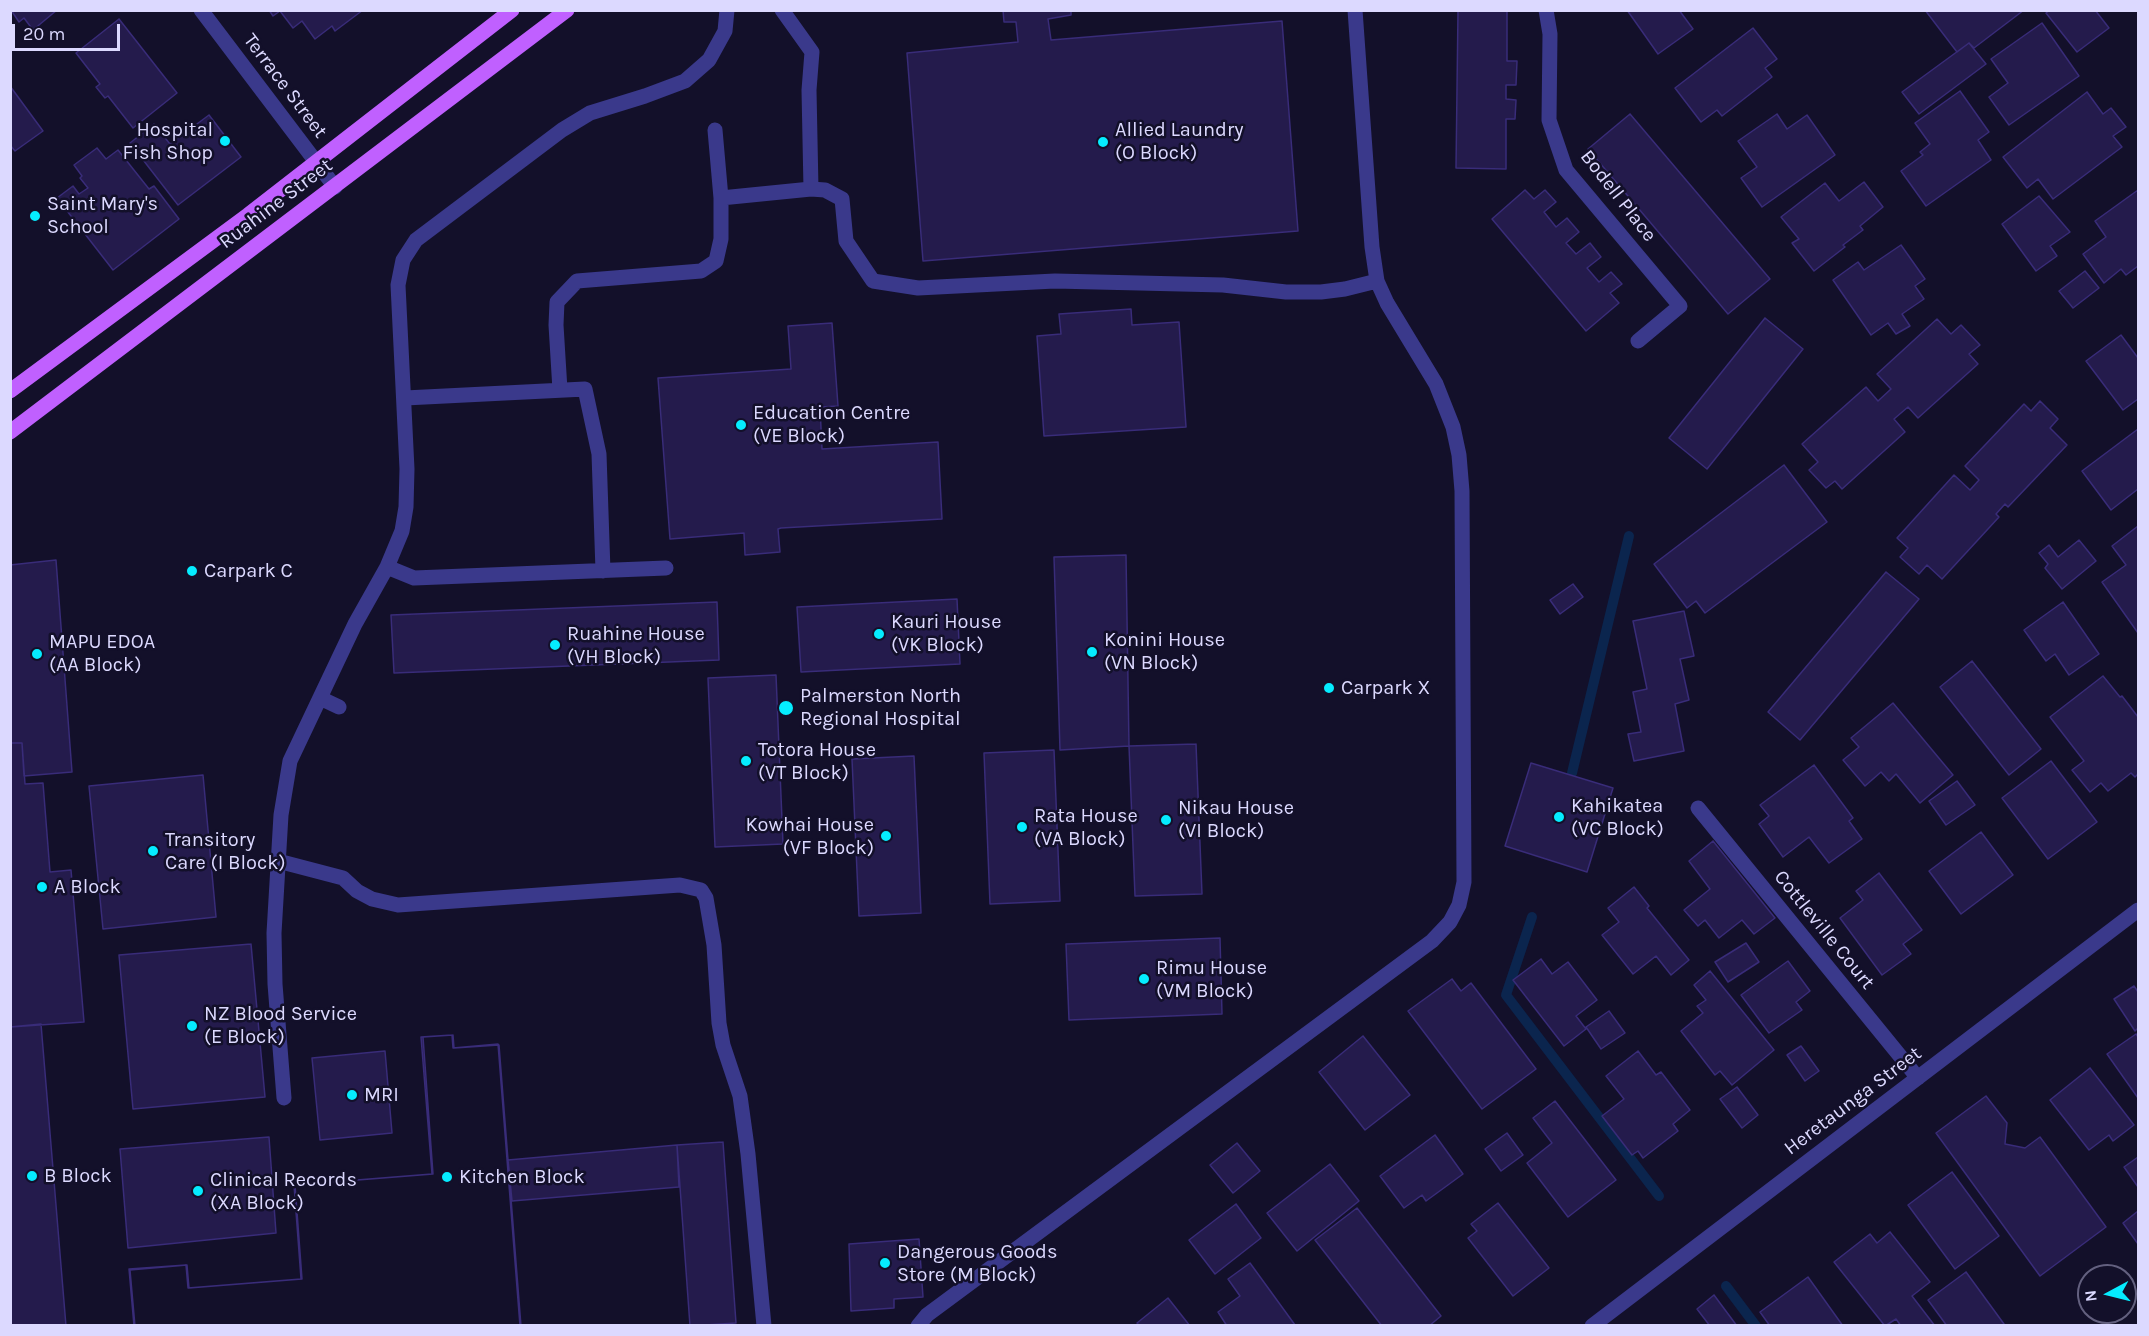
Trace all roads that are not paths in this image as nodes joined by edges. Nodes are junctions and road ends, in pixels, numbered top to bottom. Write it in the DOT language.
graph roads {
  1 [pos="201,10"];
  2 [pos="512,10"];
  3 [pos="567,10"];
  4 [pos="727,10"];
  5 [pos="782,10"];
  6 [pos="1355,10"];
  7 [pos="1546,10"];
  8 [pos="715,130"];
  9 [pos="316,161"];
  10 [pos="334,187"];
  11 [pos="811,189"];
  12 [pos="721,198"];
  13 [pos="1377,280"];
  14 [pos="1638,341"];
  15 [pos="560,390"];
  16 [pos="10,391"];
  17 [pos="405,399"];
  18 [pos="10,432"];
  19 [pos="387,567"];
  20 [pos="666,568"];
  21 [pos="603,571"];
  22 [pos="320,698"];
  23 [pos="339,707"];
  24 [pos="1698,808"];
  25 [pos="278,861"];
  26 [pos="2139,910"];
  27 [pos="1918,1078"];
  28 [pos="284,1098"];
  29 [pos="764,1326"];
  30 [pos="918,1326"];
  31 [pos="1592,1326"];
  1 -- 9 [label="street, Terrace Street"];
  2 -- 9 [label="main road, Ruahine Street"];
  3 -- 10 [label="main road, Ruahine Street"];
  4 -- 17 [label="street"];
  5 -- 11 [label="street"];
  6 -- 13 [label="street"];
  7 -- 14 [label="street, Bodell Place"];
  8 -- 12 [label="street"];
  9 -- 10 [label="street, Terrace Street"];
  9 -- 16 [label="main road, Ruahine Street"];
  10 -- 18 [label="main road, Ruahine Street"];
  11 -- 12 [label="street"];
  11 -- 13 [label="street"];
  12 -- 15 [label="street"];
  13 -- 30 [label="street"];
  15 -- 17 [label="street"];
  15 -- 21 [label="street"];
  17 -- 19 [label="street"];
  19 -- 21 [label="street"];
  19 -- 22 [label="street"];
  20 -- 21 [label="street"];
  22 -- 23 [label="street"];
  22 -- 25 [label="street"];
  24 -- 27 [label="street, Cottleville Court"];
  25 -- 28 [label="street"];
  25 -- 29 [label="street"];
  26 -- 27 [label="street, Heretaunga Street"];
  27 -- 31 [label="street, Heretaunga Street"];
}
